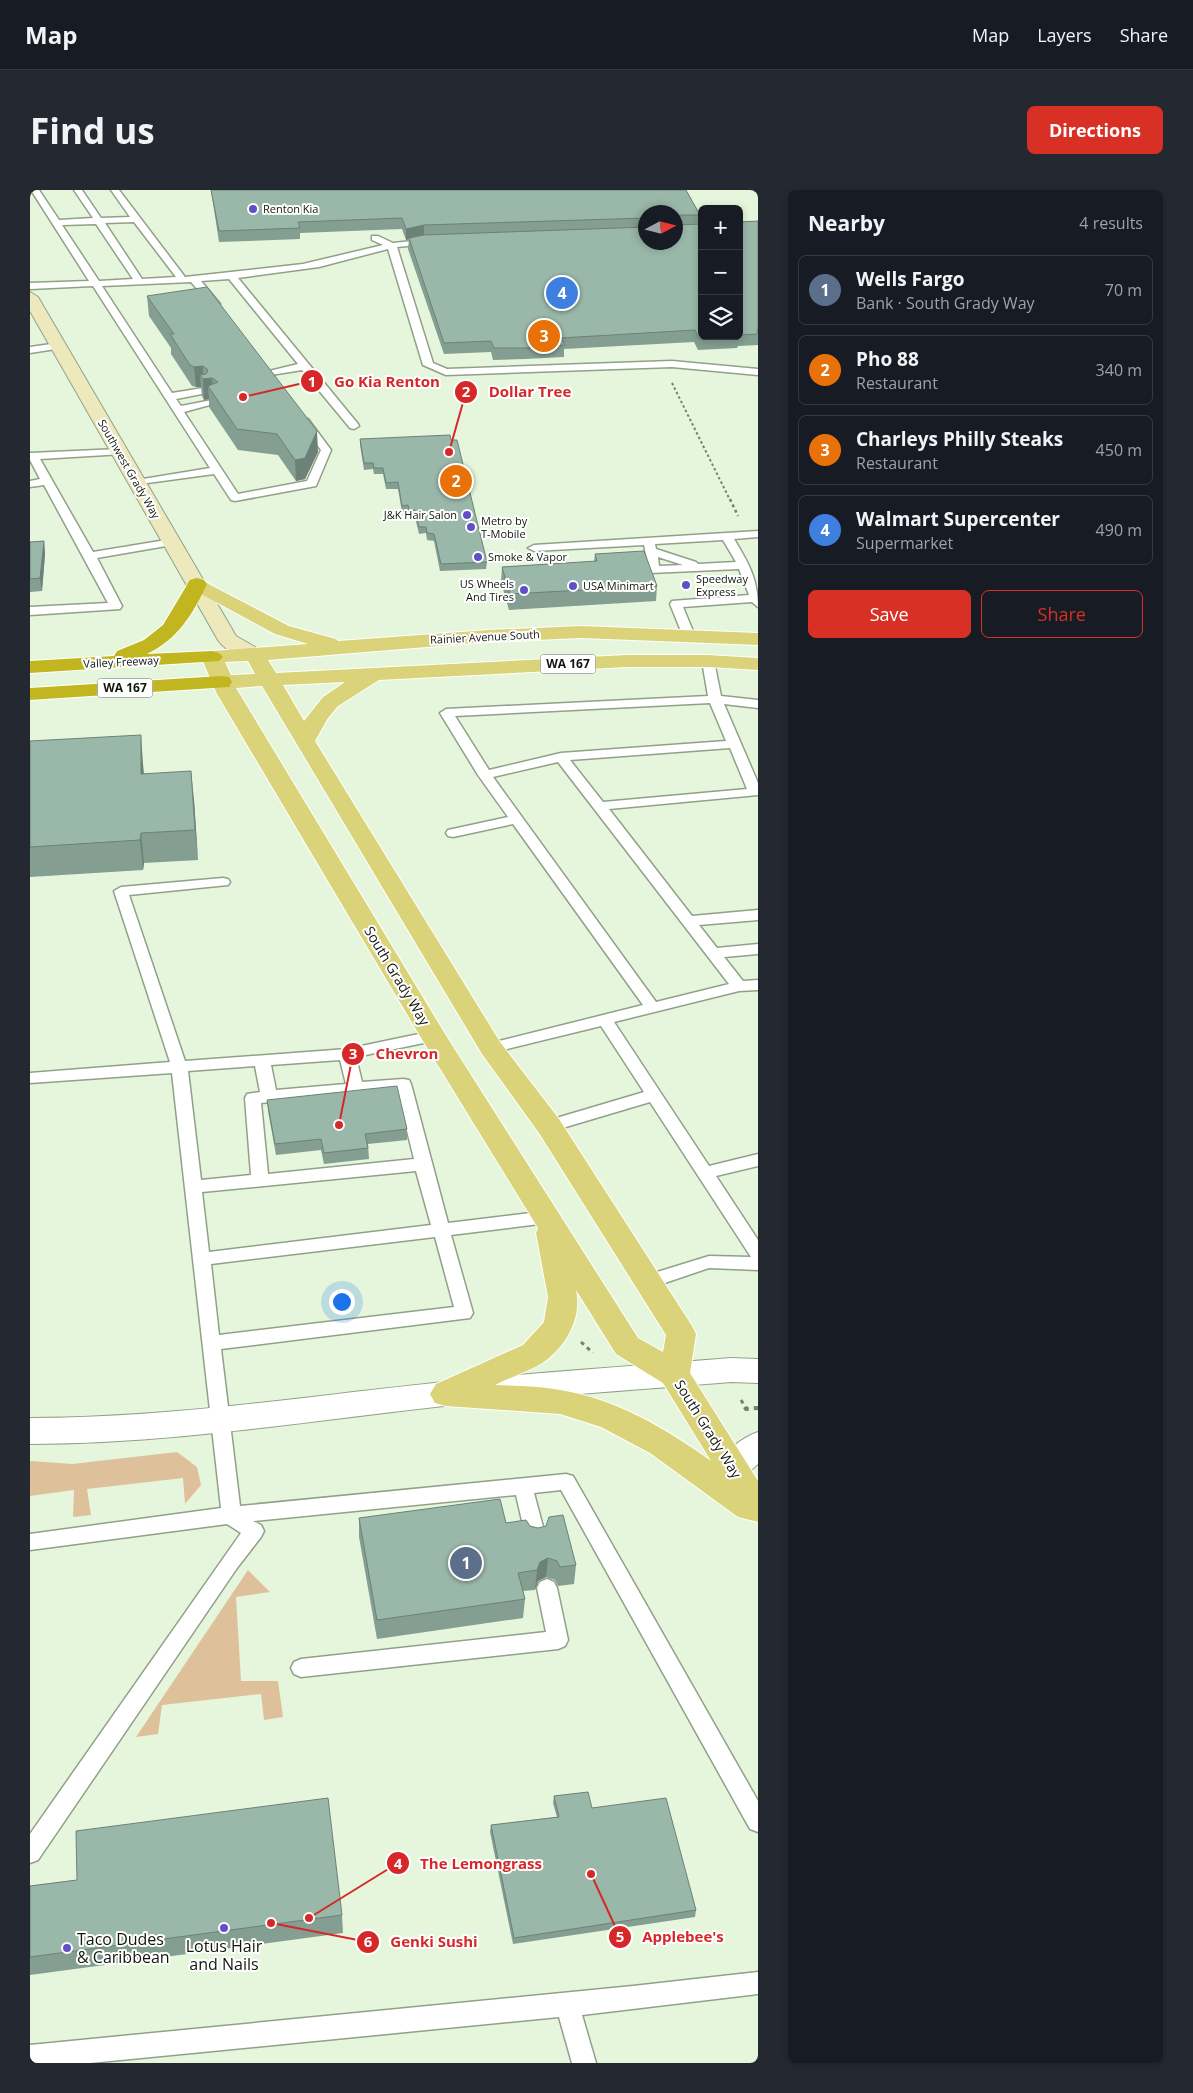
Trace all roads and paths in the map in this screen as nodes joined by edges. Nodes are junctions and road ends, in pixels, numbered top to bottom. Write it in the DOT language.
graph roads {
  1 [pos="35,190"];
  2 [pos="78,190"];
  3 [pos="115,190"];
  4 [pos="137,219"];
  5 [pos="99,221"];
  6 [pos="56,223"];
  7 [pos="374,238"];
  8 [pos="443,240"];
  9 [pos="392,246"];
  10 [pos="232,276"];
  11 [pos="194,279"];
  12 [pos="182,280"];
  13 [pos="140,281"];
  14 [pos="94,283"];
  15 [pos="30,286"];
  16 [pos="30,297"];
  17 [pos="221,312"];
  18 [pos="58,346"];
  19 [pos="30,350"];
  20 [pos="662,364"];
  21 [pos="305,366"];
  22 [pos="758,372"];
  23 [pos="269,376"];
  24 [pos="203,391"];
  25 [pos="170,397"];
  26 [pos="212,403"];
  27 [pos="179,410"];
  28 [pos="298,412"];
  29 [pos="354,426"];
  30 [pos="119,452"];
  31 [pos="32,456"];
  32 [pos="217,470"];
  33 [pos="48,481"];
  34 [pos="137,483"];
  35 [pos="30,484"];
  36 [pos="752,534"];
  37 [pos="728,536"];
  38 [pos="172,542"];
  39 [pos="650,546"];
  40 [pos="534,548"];
  41 [pos="90,556"];
  42 [pos="758,561"];
  43 [pos="742,563"];
  44 [pos="703,567"];
  45 [pos="197,584"];
  46 [pos="757,601"];
  47 [pos="30,610"];
  48 [pos="689,636"];
  49 [pos="758,639"];
  50 [pos="228,640"];
  51 [pos="340,646"];
  52 [pos="255,654"];
  53 [pos="212,657"];
  54 [pos="708,661"];
  55 [pos="91,663"];
  56 [pos="758,664"];
  57 [pos="30,667"];
  58 [pos="378,673"];
  59 [pos="267,679"];
  60 [pos="221,682"];
  61 [pos="30,694"];
  62 [pos="715,699"];
  63 [pos="758,704"];
  64 [pos="304,741"];
  65 [pos="735,744"];
  66 [pos="561,757"];
  67 [pos="485,775"];
  68 [pos="599,806"];
  69 [pos="516,819"];
  70 [pos="453,833"];
  71 [pos="223,882"];
  72 [pos="758,915"];
  73 [pos="688,921"];
  74 [pos="758,949"];
  75 [pos="713,953"];
  76 [pos="758,984"];
  77 [pos="738,986"];
  78 [pos="653,1008"];
  79 [pos="605,1020"];
  80 [pos="433,1036"];
  81 [pos="491,1048"];
  82 [pos="347,1054"];
  83 [pos="262,1060"];
  84 [pos="179,1066"];
  85 [pos="30,1078"];
  86 [pos="355,1088"];
  87 [pos="654,1095"];
  88 [pos="270,1096"];
  89 [pos="549,1126"];
  90 [pos="758,1160"];
  91 [pos="423,1164"];
  92 [pos="705,1173"];
  93 [pos="260,1181"];
  94 [pos="194,1188"];
  95 [pos="547,1217"];
  96 [pos="443,1231"];
  97 [pos="758,1254"];
  98 [pos="202,1259"];
  99 [pos="758,1264"];
  100 [pos="647,1282"];
  101 [pos="210,1343"];
  102 [pos="758,1371"];
  103 [pos="674,1374"];
  104 [pos="446,1394"];
  105 [pos="739,1397"];
  106 [pos="758,1408"];
  107 [pos="218,1420"];
  108 [pos="30,1431"];
  109 [pos="758,1445"];
  110 [pos="732,1468"];
  111 [pos="523,1486"];
  112 [pos="758,1510"];
  113 [pos="231,1514"];
  114 [pos="536,1538"];
  115 [pos="30,1542"];
  116 [pos="547,1588"];
  117 [pos="301,1668"];
  118 [pos="758,1822"];
  119 [pos="30,1853"];
  120 [pos="758,1983"];
  121 [pos="567,2004"];
  122 [pos="30,2057"];
  123 [pos="584,2063"];
  1 -- 6 [label="lane"];
  2 -- 5 [label="lane"];
  3 -- 4 [label="lane"];
  4 -- 5 [label="lane"];
  4 -- 12 [label="lane"];
  5 -- 6 [label="lane"];
  5 -- 13 [label="lane"];
  6 -- 14 [label="lane"];
  7 -- 9 [label="lane"];
  8 -- 9 [label="lane"];
  9 -- 10 [label="lane"];
  9 -- 20 [label="lane"];
  10 -- 11 [label="lane"];
  10 -- 21 [label="lane"];
  11 -- 12 [label="lane"];
  11 -- 17 [label="lane"];
  12 -- 13 [label="lane"];
  13 -- 14 [label="lane"];
  14 -- 15 [label="lane"];
  14 -- 25 [label="lane"];
  16 -- 18 [label="main road, Southwest Grady Way"];
  18 -- 19 [label="lane"];
  18 -- 30 [label="main road, Southwest Grady Way"];
  20 -- 22 [label="lane"];
  20 -- 36 [label="path"];
  21 -- 23 [label="lane"];
  21 -- 29 [label="lane"];
  24 -- 25 [label="lane"];
  25 -- 27 [label="lane"];
  26 -- 27 [label="lane"];
  27 -- 32 [label="lane"];
  28 -- 32 [label="lane"];
  30 -- 31 [label="lane"];
  30 -- 34 [label="main road, Southwest Grady Way"];
  31 -- 33 [label="lane"];
  32 -- 34 [label="lane"];
  33 -- 35 [label="lane"];
  33 -- 41 [label="lane"];
  34 -- 38 [label="main road, Southwest Grady Way"];
  36 -- 37 [label="lane"];
  37 -- 39 [label="lane"];
  37 -- 43 [label="lane"];
  38 -- 41 [label="lane"];
  38 -- 45 [label="main road, Southwest Grady Way"];
  39 -- 40 [label="lane"];
  39 -- 44 [label="lane"];
  39 -- 44 [label="lane"];
  41 -- 47 [label="lane"];
  42 -- 43 [label="lane"];
  43 -- 44 [label="lane"];
  43 -- 46 [label="lane"];
  45 -- 50 [label="main road, Southwest Grady Way"];
  45 -- 51 [label="main road"];
  45 -- 55 [label="highway"];
  46 -- 48 [label="lane"];
  48 -- 49 [label="main road, Rainier Avenue South / WA 167"];
  48 -- 51 [label="main road, Rainier Avenue South / WA 167"];
  50 -- 52 [label="main road"];
  50 -- 53 [label="main road"];
  51 -- 52 [label="main road, Rainier Avenue South / WA 167"];
  52 -- 53 [label="main road, Rainier Avenue South / WA 167"];
  52 -- 59 [label="main road, South Grady Way"];
  53 -- 55 [label="highway, Valley Freeway / WA 167"];
  53 -- 60 [label="main road, South Grady Way"];
  54 -- 56 [label="main road, WA 167"];
  54 -- 58 [label="main road, WA 167"];
  54 -- 62 [label="lane"];
  55 -- 57 [label="highway, Valley Freeway"];
  58 -- 59 [label="main road, WA 167"];
  58 -- 64 [label="main road"];
  59 -- 60 [label="main road, WA 167"];
  59 -- 64 [label="main road, South Grady Way"];
  60 -- 61 [label="highway, Valley Freeway / WA 167"];
  60 -- 80 [label="main road, South Grady Way"];
  62 -- 63 [label="lane"];
  62 -- 65 [label="lane"];
  62 -- 67 [label="lane"];
  64 -- 81 [label="main road, South Grady Way"];
  65 -- 66 [label="lane"];
  65 -- 68 [label="lane"];
  66 -- 67 [label="lane"];
  66 -- 68 [label="lane"];
  67 -- 69 [label="lane"];
  68 -- 73 [label="lane"];
  69 -- 70 [label="lane"];
  69 -- 78 [label="lane"];
  71 -- 84 [label="lane"];
  72 -- 73 [label="lane"];
  73 -- 75 [label="lane"];
  74 -- 75 [label="lane"];
  75 -- 77 [label="lane"];
  76 -- 77 [label="lane"];
  77 -- 78 [label="lane"];
  78 -- 79 [label="lane"];
  79 -- 81 [label="lane"];
  79 -- 87 [label="lane"];
  80 -- 82 [label="lane"];
  80 -- 95 [label="main road, South Grady Way"];
  81 -- 89 [label="main road, South Grady Way"];
  82 -- 83 [label="lane"];
  82 -- 86 [label="lane"];
  83 -- 84 [label="lane"];
  83 -- 88 [label="lane"];
  84 -- 85 [label="lane"];
  84 -- 94 [label="lane"];
  86 -- 88 [label="lane"];
  86 -- 91 [label="lane"];
  87 -- 89 [label="lane"];
  87 -- 92 [label="lane"];
  88 -- 93 [label="lane"];
  89 -- 100 [label="main road, South Grady Way"];
  90 -- 92 [label="lane"];
  91 -- 93 [label="lane"];
  91 -- 96 [label="lane"];
  92 -- 97 [label="lane"];
  93 -- 94 [label="lane"];
  94 -- 98 [label="lane"];
  95 -- 96 [label="lane"];
  95 -- 103 [label="main road, South Grady Way"];
  95 -- 104 [label="main road"];
  96 -- 98 [label="lane"];
  96 -- 101 [label="lane"];
  98 -- 101 [label="lane"];
  99 -- 100 [label="lane"];
  100 -- 103 [label="main road, South Grady Way"];
  101 -- 107 [label="lane"];
  102 -- 103 [label="street"];
  103 -- 104 [label="street"];
  103 -- 110 [label="main road, South Grady Way"];
  104 -- 107 [label="street"];
  104 -- 112 [label="main road"];
  105 -- 106 [label="path"];
  107 -- 108 [label="street"];
  107 -- 113 [label="lane"];
  109 -- 110 [label="street"];
  110 -- 112 [label="main road, South Grady Way"];
  111 -- 113 [label="lane"];
  111 -- 114 [label="lane"];
  111 -- 118 [label="lane"];
  113 -- 115 [label="lane"];
  113 -- 119 [label="lane"];
  116 -- 117 [label="lane"];
  120 -- 121 [label="lane"];
  121 -- 122 [label="lane"];
  121 -- 123 [label="lane"];
}
